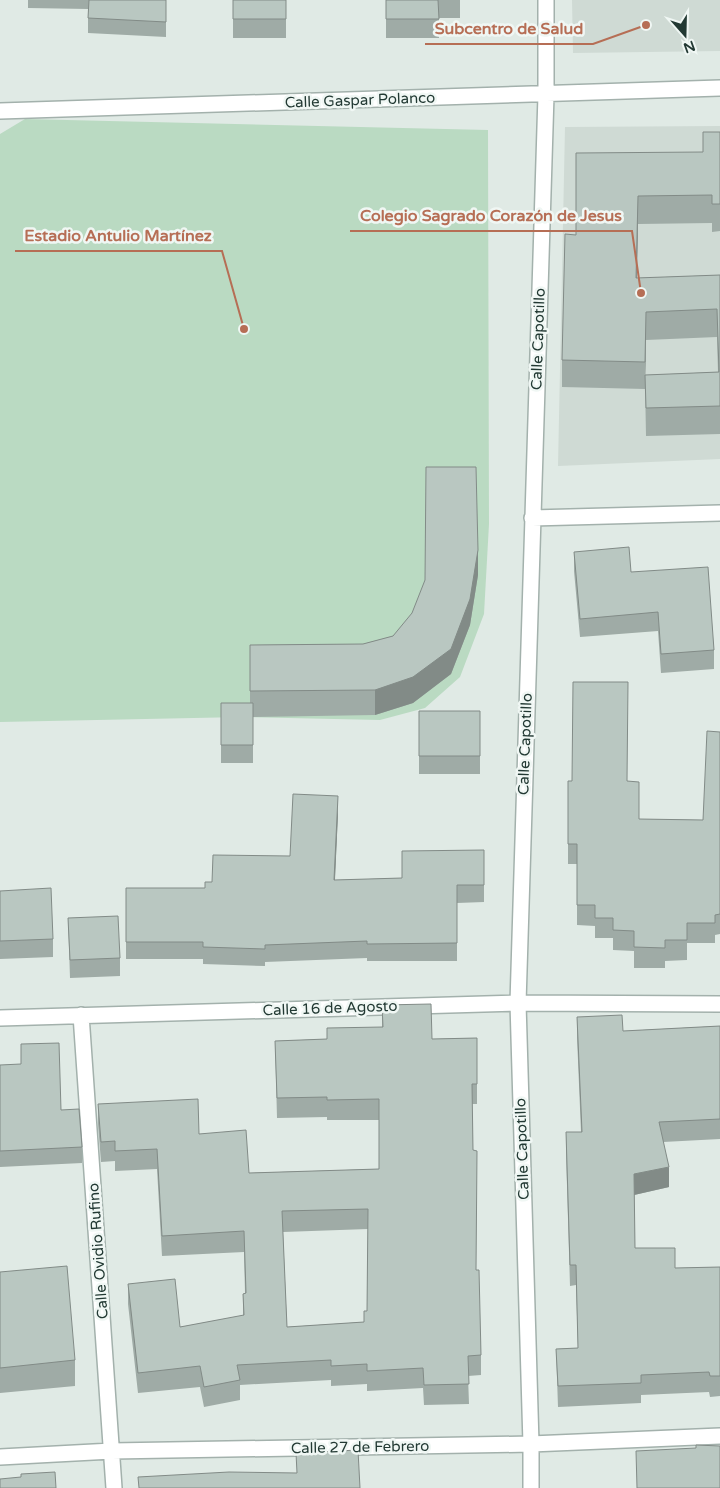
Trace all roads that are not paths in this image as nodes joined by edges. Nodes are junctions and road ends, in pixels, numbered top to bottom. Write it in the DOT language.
graph roads {
  1 [pos="546,0"];
  2 [pos="720,88"];
  3 [pos="546,94"];
  4 [pos="0,111"];
  5 [pos="720,513"];
  6 [pos="532,518"];
  7 [pos="518,1003"];
  8 [pos="720,1004"];
  9 [pos="80,1015"];
  10 [pos="0,1018"];
  11 [pos="720,1436"];
  12 [pos="531,1444"];
  13 [pos="112,1451"];
  14 [pos="0,1457"];
  15 [pos="114,1488"];
  16 [pos="531,1488"];
  1 -- 3 [label="street, Calle Capotillo"];
  2 -- 3 [label="street, Calle Gaspar Polanco"];
  3 -- 4 [label="street, Calle Gaspar Polanco"];
  3 -- 6 [label="street, Calle Capotillo"];
  5 -- 6 [label="street"];
  6 -- 7 [label="street, Calle Capotillo"];
  7 -- 8 [label="street, Calle 16 de Agosto"];
  7 -- 9 [label="street, Calle 16 de Agosto"];
  7 -- 12 [label="street, Calle Capotillo"];
  9 -- 10 [label="street, Calle 16 de Agosto"];
  9 -- 13 [label="street, Calle Ovidio Rufino"];
  11 -- 12 [label="street, Calle 27 de Febrero"];
  12 -- 13 [label="street, Calle 27 de Febrero"];
  12 -- 16 [label="street, Calle Capotillo"];
  13 -- 14 [label="street, Calle 27 de Febrero"];
  13 -- 15 [label="street, Calle Ovidio Rufino"];
}
